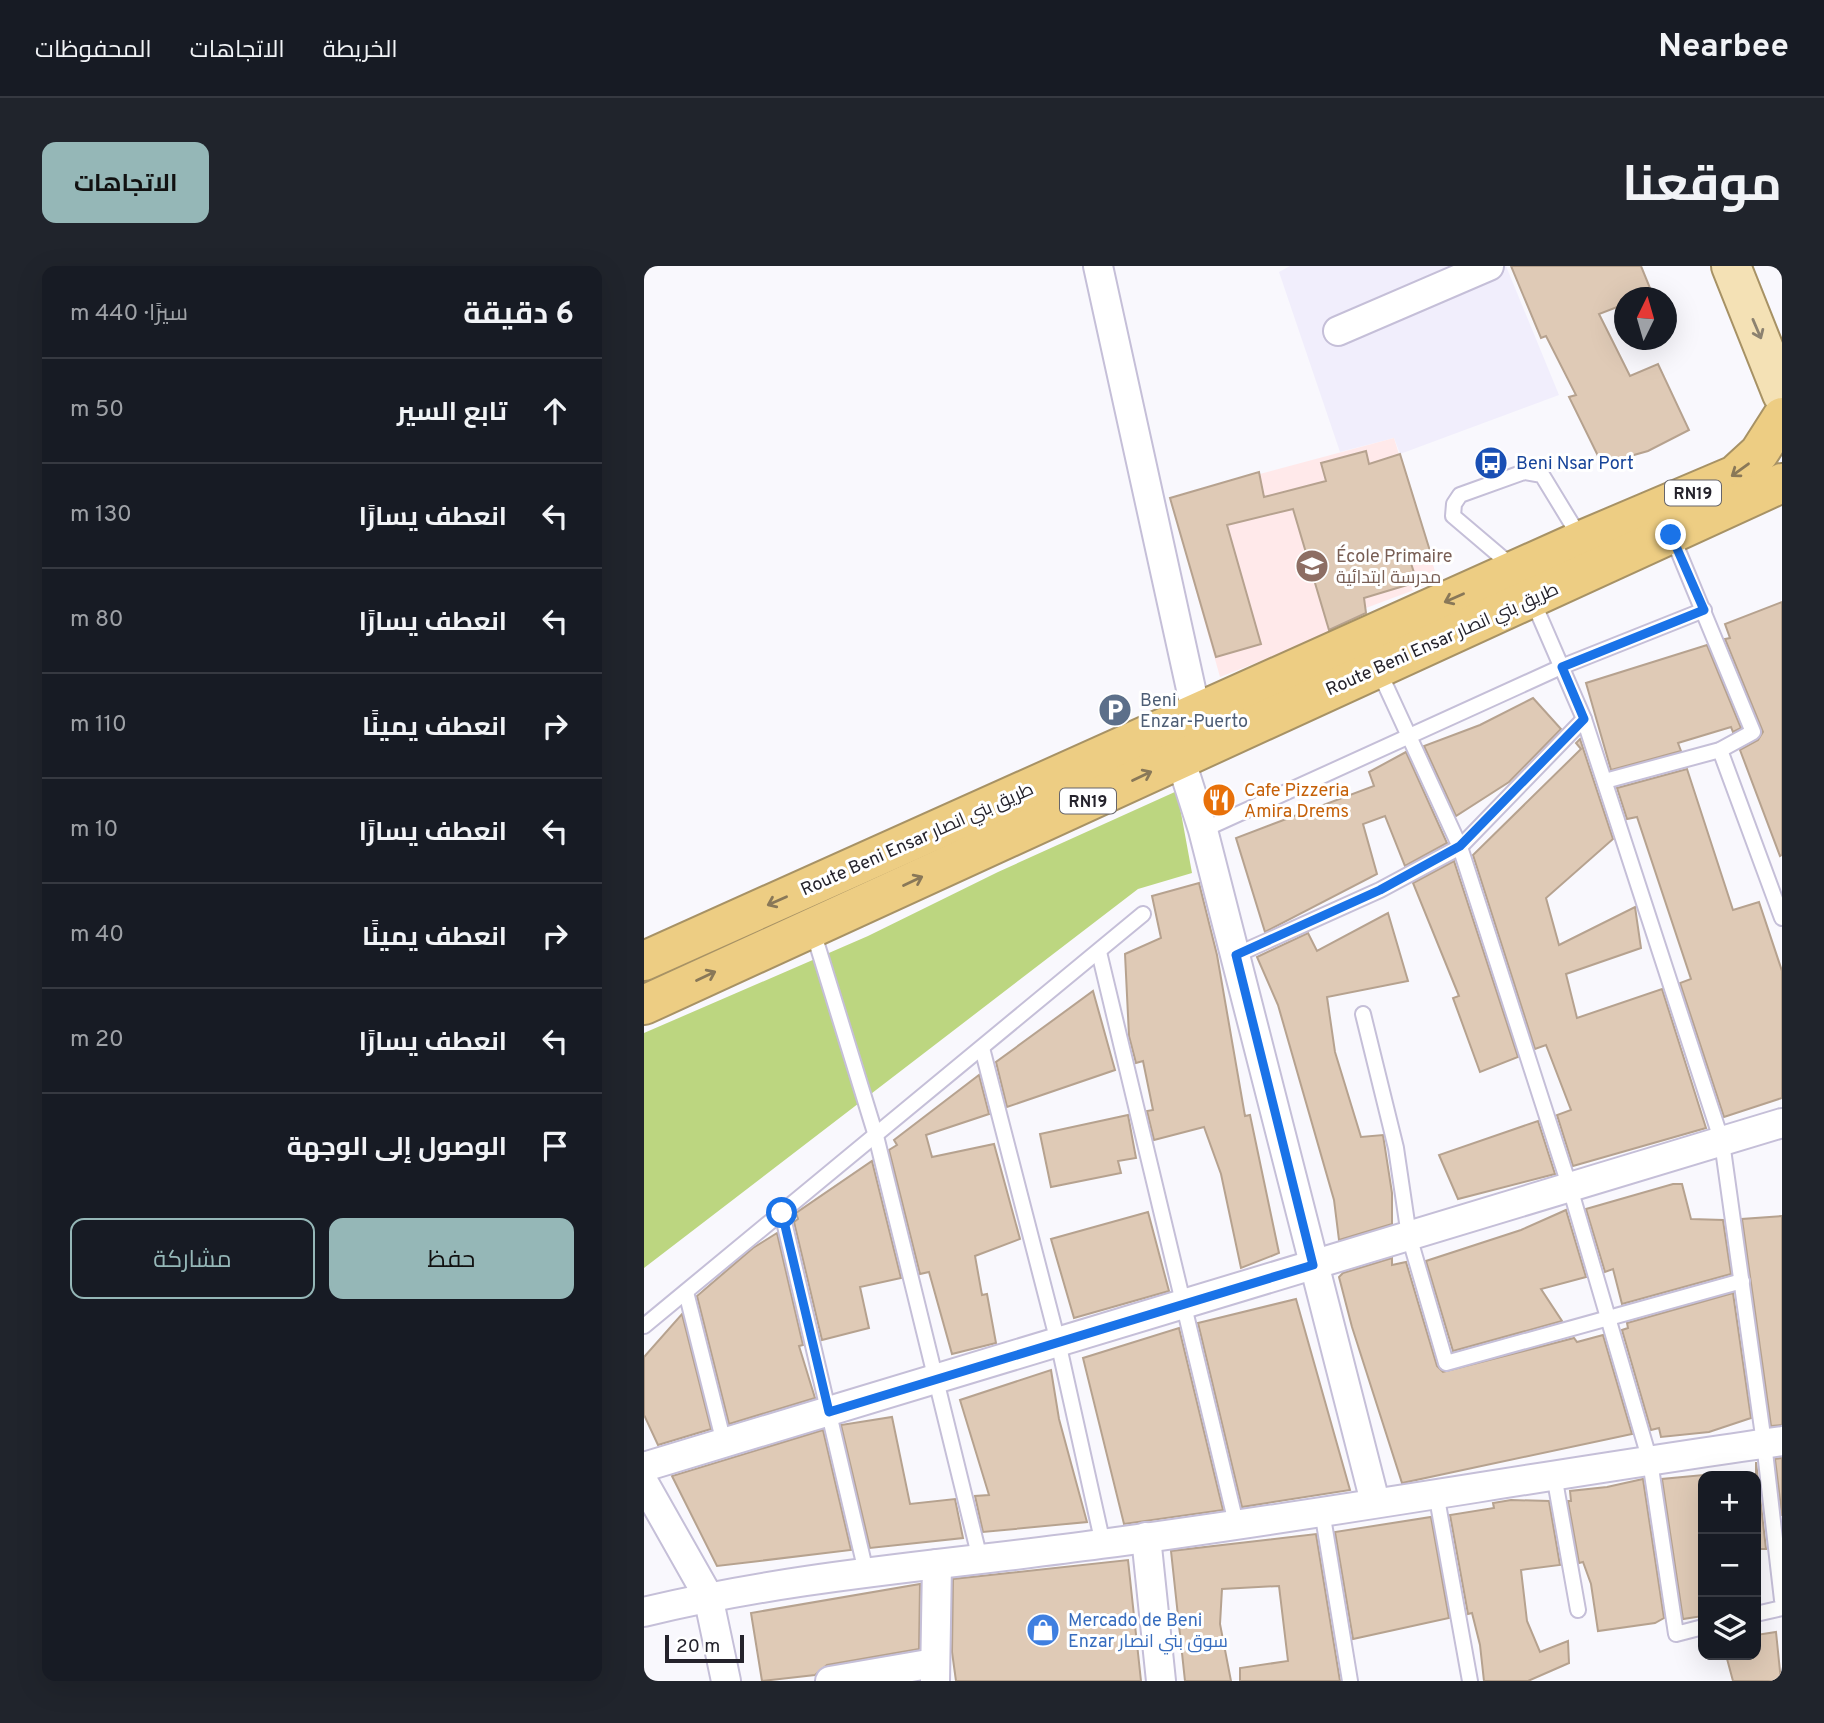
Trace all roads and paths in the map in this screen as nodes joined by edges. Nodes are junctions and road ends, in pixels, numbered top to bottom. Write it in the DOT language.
graph roads {
  1 [pos="1098,266"];
  2 [pos="1489,266"];
  3 [pos="1731,266"];
  4 [pos="1338,331"];
  5 [pos="1782,394"];
  6 [pos="1782,417"];
  7 [pos="1782,483"];
  8 [pos="1671,535"];
  9 [pos="1588,555"];
  10 [pos="1524,584"];
  11 [pos="1704,610"];
  12 [pos="1378,667"];
  13 [pos="1562,667"];
  14 [pos="1584,719"];
  15 [pos="1409,736"];
  16 [pos="1193,739"];
  17 [pos="1720,750"];
  18 [pos="1605,781"];
  19 [pos="1203,830"];
  20 [pos="1460,846"];
  21 [pos="1143,914"];
  22 [pos="1782,918"];
  23 [pos="812,928"];
  24 [pos="1099,952"];
  25 [pos="1236,955"];
  26 [pos="644,961"];
  27 [pos="644,1005"];
  28 [pos="1363,1014"];
  29 [pos="982,1048"];
  30 [pos="1782,1124"];
  31 [pos="876,1136"];
  32 [pos="1722,1142"];
  33 [pos="1570,1188"];
  34 [pos="782,1213"];
  35 [pos="1409,1236"];
  36 [pos="1313,1265"];
  37 [pos="1742,1280"];
  38 [pos="686,1292"];
  39 [pos="1184,1304"];
  40 [pos="1608,1316"];
  41 [pos="644,1326"];
  42 [pos="1058,1342"];
  43 [pos="936,1380"];
  44 [pos="829,1412"];
  45 [pos="1773,1442"];
  46 [pos="723,1443"];
  47 [pos="1650,1461"];
  48 [pos="644,1467"];
  49 [pos="1553,1475"];
  50 [pos="644,1483"];
  51 [pos="1436,1493"];
  52 [pos="1376,1502"];
  53 [pos="1322,1511"];
  54 [pos="1236,1523"];
  55 [pos="1146,1537"];
  56 [pos="1103,1544"];
  57 [pos="980,1559"];
  58 [pos="937,1564"];
  59 [pos="866,1572"];
  60 [pos="708,1596"];
  61 [pos="1782,1600"];
  62 [pos="1782,1608"];
  63 [pos="1578,1610"];
  64 [pos="644,1612"];
  65 [pos="1761,1613"];
  66 [pos="1698,1628"];
  67 [pos="935,1672"];
  68 [pos="726,1681"];
  69 [pos="830,1681"];
  70 [pos="1161,1681"];
  71 [pos="1350,1681"];
  72 [pos="1469,1681"];
  1 -- 16 [label="street"];
  2 -- 4 [label="street"];
  3 -- 5 [label="main road, one-way"];
  6 -- 9 [label="highway, Route Beni Ensar طريق بني انصار / RN19, one-way"];
  7 -- 8 [label="highway, Route Beni Ensar طريق بني انصار / RN19"];
  8 -- 9 [label="highway, Route Beni Ensar طريق بني انصار / RN19"];
  8 -- 11 [label="lane"];
  9 -- 10 [label="highway, Route Beni Ensar طريق بني انصار / RN19"];
  9 -- 10 [label="lane"];
  10 -- 12 [label="highway, Route Beni Ensar طريق بني انصار / RN19"];
  10 -- 13 [label="lane"];
  10 -- 16 [label="highway, Route Beni Ensar طريق بني انصار / RN19, one-way"];
  11 -- 13 [label="lane"];
  11 -- 17 [label="lane"];
  12 -- 15 [label="lane"];
  12 -- 16 [label="highway, Route Beni Ensar طريق بني انصار / RN19"];
  13 -- 14 [label="lane"];
  13 -- 15 [label="lane"];
  14 -- 18 [label="lane"];
  14 -- 20 [label="lane"];
  15 -- 19 [label="lane"];
  15 -- 20 [label="lane"];
  16 -- 19 [label="street"];
  23 -- 16 [label="highway, Route Beni Ensar طريق بني انصار / RN19, one-way"];
  16 -- 26 [label="highway, Route Beni Ensar طريق بني انصار / RN19, one-way"];
  17 -- 18 [label="lane"];
  17 -- 22 [label="lane"];
  18 -- 32 [label="lane"];
  19 -- 25 [label="street"];
  20 -- 25 [label="lane"];
  20 -- 33 [label="lane"];
  21 -- 24 [label="lane"];
  27 -- 23 [label="highway, Route Beni Ensar طريق بني انصار / RN19, one-way"];
  23 -- 31 [label="lane"];
  24 -- 29 [label="lane"];
  24 -- 39 [label="lane"];
  25 -- 36 [label="street"];
  28 -- 35 [label="lane"];
  29 -- 31 [label="lane"];
  29 -- 42 [label="lane"];
  30 -- 32 [label="street"];
  31 -- 34 [label="lane"];
  31 -- 43 [label="lane"];
  32 -- 33 [label="street"];
  32 -- 37 [label="lane"];
  33 -- 35 [label="street"];
  33 -- 40 [label="lane"];
  34 -- 38 [label="lane"];
  34 -- 44 [label="lane"];
  35 -- 36 [label="street"];
  35 -- 40 [label="lane"];
  36 -- 39 [label="street"];
  36 -- 52 [label="street"];
  37 -- 40 [label="lane"];
  37 -- 45 [label="lane"];
  38 -- 41 [label="lane"];
  38 -- 46 [label="lane"];
  39 -- 42 [label="street"];
  39 -- 54 [label="lane"];
  40 -- 47 [label="lane"];
  42 -- 43 [label="street"];
  42 -- 56 [label="lane"];
  43 -- 44 [label="street"];
  43 -- 57 [label="lane"];
  44 -- 46 [label="street"];
  44 -- 59 [label="lane"];
  45 -- 47 [label="street"];
  45 -- 61 [label="lane"];
  46 -- 48 [label="street"];
  47 -- 49 [label="street"];
  47 -- 66 [label="lane"];
  49 -- 51 [label="street"];
  49 -- 63 [label="lane"];
  50 -- 60 [label="street"];
  51 -- 52 [label="street"];
  51 -- 72 [label="lane"];
  52 -- 53 [label="street"];
  53 -- 54 [label="street"];
  53 -- 71 [label="lane"];
  54 -- 55 [label="street"];
  55 -- 56 [label="street"];
  55 -- 70 [label="street"];
  56 -- 57 [label="street"];
  57 -- 58 [label="street"];
  58 -- 59 [label="street"];
  58 -- 67 [label="street"];
  59 -- 60 [label="street"];
  60 -- 64 [label="street"];
  60 -- 68 [label="street"];
  62 -- 65 [label="lane"];
  67 -- 69 [label="street"];
}
